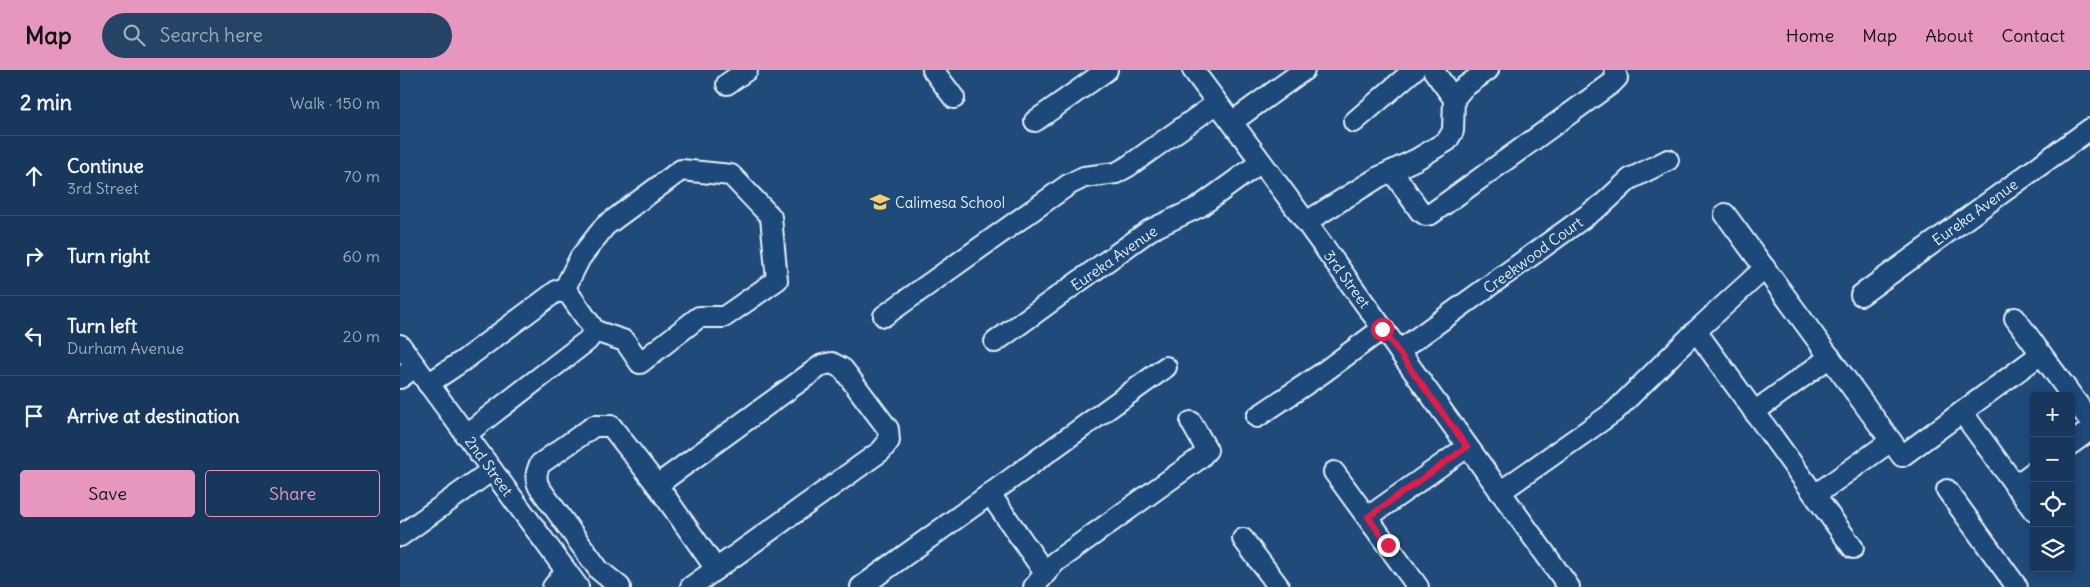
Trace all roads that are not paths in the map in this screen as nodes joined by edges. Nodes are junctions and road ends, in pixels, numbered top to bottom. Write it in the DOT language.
graph roads {
  1 [pos="747,70"];
  2 [pos="934,70"];
  3 [pos="1107,70"];
  4 [pos="1304,70"];
  5 [pos="1414,70"];
  6 [pos="1433,70"];
  7 [pos="1488,70"];
  8 [pos="1615,70"];
  9 [pos="1198,72"];
  10 [pos="727,84"];
  11 [pos="954,98"];
  12 [pos="1454,99"];
  13 [pos="1217,103"];
  14 [pos="1035,121"];
  15 [pos="1232,122"];
  16 [pos="1354,122"];
  17 [pos="2090,128"];
  18 [pos="1668,160"];
  19 [pos="1261,162"];
  20 [pos="1392,170"];
  21 [pos="1725,214"];
  22 [pos="1306,222"];
  23 [pos="1765,268"];
  24 [pos="563,292"];
  25 [pos="1861,295"];
  26 [pos="884,316"];
  27 [pos="2015,318"];
  28 [pos="1382,329"];
  29 [pos="595,331"];
  30 [pos="1696,331"];
  31 [pos="995,342"];
  32 [pos="400,346"];
  33 [pos="1399,351"];
  34 [pos="2041,354"];
  35 [pos="1830,357"];
  36 [pos="1166,367"];
  37 [pos="408,372"];
  38 [pos="428,384"];
  39 [pos="1754,412"];
  40 [pos="1962,412"];
  41 [pos="1256,417"];
  42 [pos="2090,421"];
  43 [pos="1191,422"];
  44 [pos="2090,430"];
  45 [pos="466,435"];
  46 [pos="1891,441"];
  47 [pos="2075,441"];
  48 [pos="1467,447"];
  49 [pos="492,470"];
  50 [pos="1334,472"];
  51 [pos="2030,475"];
  52 [pos="657,485"];
  53 [pos="2015,486"];
  54 [pos="1947,490"];
  55 [pos="1500,492"];
  56 [pos="990,494"];
  57 [pos="1814,495"];
  58 [pos="2030,506"];
  59 [pos="1368,517"];
  60 [pos="400,536"];
  61 [pos="1243,539"];
  62 [pos="1852,548"];
  63 [pos="716,569"];
  64 [pos="566,571"];
  65 [pos="1039,580"];
  66 [pos="553,587"];
  67 [pos="578,587"];
  68 [pos="620,587"];
  69 [pos="691,587"];
  70 [pos="861,587"];
  71 [pos="1278,587"];
  72 [pos="1418,587"];
  73 [pos="1569,587"];
  74 [pos="2017,587"];
  1 -- 10 [label="street"];
  2 -- 11 [label="street"];
  3 -- 14 [label="street"];
  4 -- 15 [label="street"];
  5 -- 16 [label="street"];
  6 -- 12 [label="street"];
  7 -- 12 [label="street"];
  8 -- 20 [label="street"];
  9 -- 13 [label="street, 3rd Street"];
  12 -- 20 [label="street"];
  13 -- 15 [label="street, 3rd Street"];
  13 -- 26 [label="street"];
  15 -- 19 [label="street, 3rd Street"];
  17 -- 25 [label="street, Eureka Avenue"];
  18 -- 33 [label="street, Creekwood Court"];
  19 -- 22 [label="street, 3rd Street"];
  19 -- 31 [label="street, Eureka Avenue"];
  20 -- 22 [label="street"];
  21 -- 23 [label="street"];
  22 -- 28 [label="street, 3rd Street"];
  23 -- 30 [label="street"];
  23 -- 35 [label="street"];
  24 -- 29 [label="street"];
  24 -- 29 [label="street"];
  24 -- 38 [label="street"];
  27 -- 34 [label="street"];
  28 -- 33 [label="street, 3rd Street"];
  28 -- 41 [label="street"];
  29 -- 45 [label="street"];
  30 -- 39 [label="street"];
  30 -- 55 [label="street"];
  32 -- 37 [label="street, 2nd Street"];
  33 -- 48 [label="street, 3rd Street"];
  34 -- 40 [label="street"];
  34 -- 42 [label="street"];
  35 -- 39 [label="street"];
  35 -- 46 [label="street"];
  36 -- 56 [label="street"];
  37 -- 38 [label="street, 2nd Street"];
  38 -- 45 [label="street, 2nd Street"];
  39 -- 57 [label="street"];
  40 -- 46 [label="street"];
  40 -- 53 [label="street"];
  43 -- 65 [label="street"];
  44 -- 47 [label="street"];
  45 -- 49 [label="street, 2nd Street"];
  46 -- 57 [label="street"];
  48 -- 55 [label="street, 3rd Street"];
  48 -- 59 [label="street"];
  49 -- 60 [label="street"];
  49 -- 64 [label="street, 2nd Street"];
  50 -- 59 [label="street"];
  51 -- 53 [label="street"];
  52 -- 63 [label="street"];
  52 -- 63 [label="street"];
  52 -- 68 [label="street"];
  53 -- 58 [label="street"];
  54 -- 74 [label="street"];
  55 -- 73 [label="street, 3rd Street"];
  56 -- 65 [label="street"];
  56 -- 70 [label="street"];
  57 -- 62 [label="street"];
  59 -- 72 [label="street"];
  61 -- 71 [label="street"];
  63 -- 69 [label="street"];
  64 -- 66 [label="street"];
  64 -- 67 [label="street, 2nd Street"];
}
